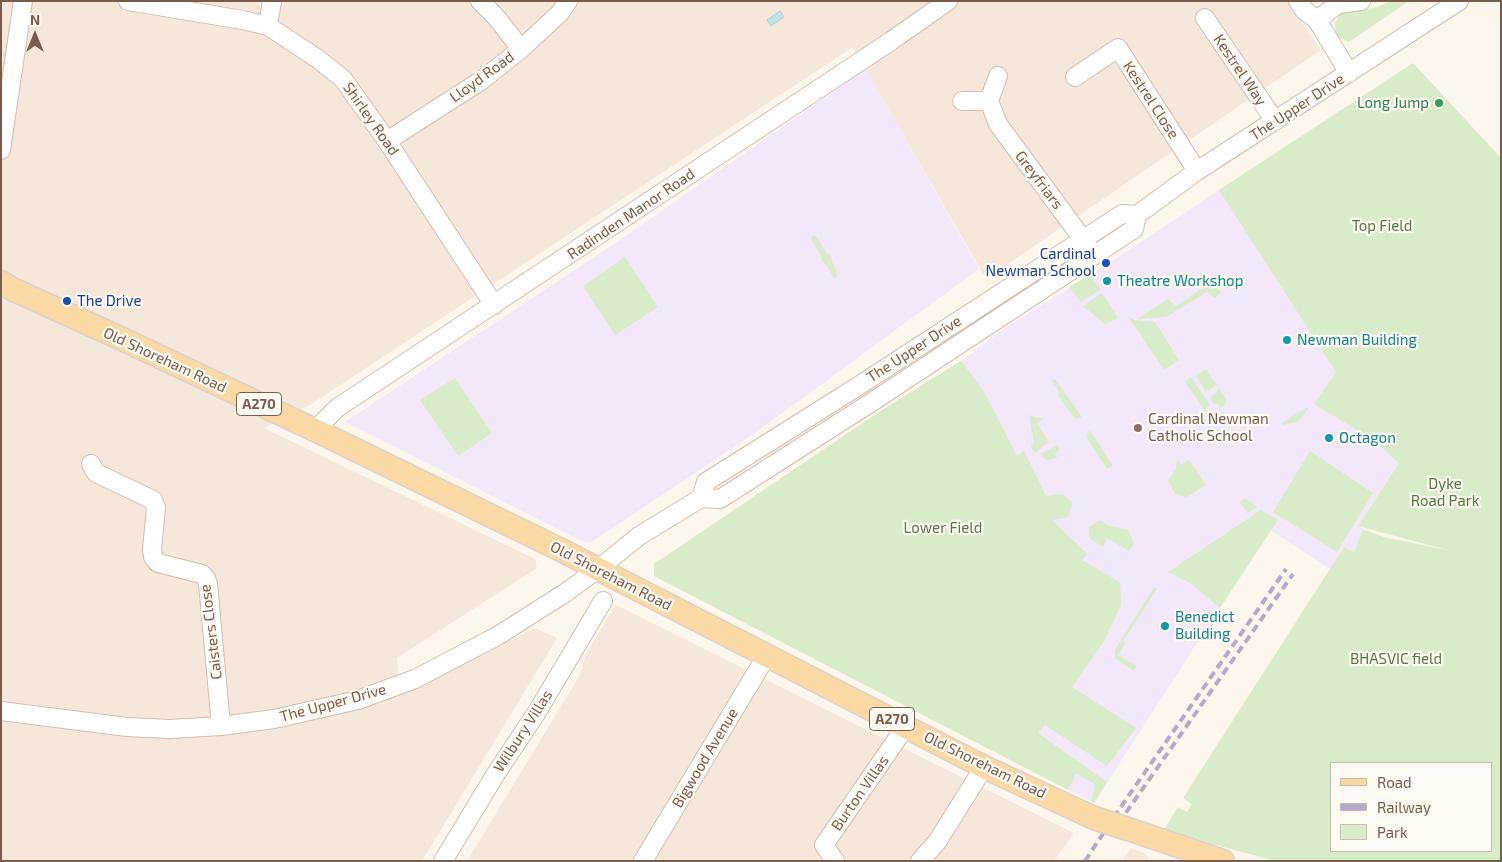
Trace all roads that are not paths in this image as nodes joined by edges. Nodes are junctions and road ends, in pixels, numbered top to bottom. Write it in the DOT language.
graph roads {
  1 [pos="23,1"];
  2 [pos="128,1"];
  3 [pos="272,1"];
  4 [pos="480,1"];
  5 [pos="568,1"];
  6 [pos="948,1"];
  7 [pos="1298,1"];
  8 [pos="1361,1"];
  9 [pos="1459,1"];
  10 [pos="1205,18"];
  11 [pos="1317,20"];
  12 [pos="268,26"];
  13 [pos="522,49"];
  14 [pos="1349,73"];
  15 [pos="998,76"];
  16 [pos="1075,77"];
  17 [pos="962,101"];
  18 [pos="989,102"];
  19 [pos="1275,122"];
  20 [pos="387,141"];
  21 [pos="1,150"];
  22 [pos="1197,171"];
  23 [pos="1137,216"];
  24 [pos="1084,239"];
  25 [pos="1094,256"];
  26 [pos="1,282"];
  27 [pos="494,305"];
  28 [pos="319,432"];
  29 [pos="91,464"];
  30 [pos="702,498"];
  31 [pos="598,569"];
  32 [pos="603,600"];
  33 [pos="767,655"];
  34 [pos="1,711"];
  35 [pos="221,726"];
  36 [pos="906,726"];
  37 [pos="984,767"];
  38 [pos="1212,859"];
  39 [pos="443,861"];
  40 [pos="643,861"];
  41 [pos="835,861"];
  42 [pos="920,861"];
  1 -- 21 [label="street"];
  2 -- 12 [label="street, Shirley Road"];
  3 -- 12 [label="street"];
  4 -- 13 [label="street"];
  5 -- 13 [label="street, Lloyd Road"];
  6 -- 27 [label="street, Radinden Manor Road"];
  7 -- 11 [label="street"];
  8 -- 11 [label="street"];
  9 -- 14 [label="street, The Upper Drive"];
  10 -- 19 [label="street, Kestrel Way"];
  11 -- 14 [label="street"];
  12 -- 20 [label="street, Shirley Road"];
  13 -- 20 [label="street, Lloyd Road"];
  14 -- 19 [label="street, The Upper Drive"];
  15 -- 18 [label="street"];
  16 -- 22 [label="street, Kestrel Close"];
  17 -- 18 [label="street"];
  18 -- 24 [label="street, Greyfriars"];
  19 -- 22 [label="street, The Upper Drive"];
  20 -- 27 [label="street, Shirley Road"];
  22 -- 23 [label="street, The Upper Drive"];
  23 -- 24 [label="street, The Upper Drive"];
  23 -- 25 [label="street, The Upper Drive"];
  24 -- 25 [label="street, Greyfriars"];
  24 -- 30 [label="street, The Upper Drive"];
  25 -- 30 [label="street, The Upper Drive"];
  26 -- 28 [label="main road, Old Shoreham Road / A270"];
  27 -- 28 [label="street, Radinden Manor Road"];
  28 -- 31 [label="main road, Old Shoreham Road / A270"];
  29 -- 35 [label="street, Caisters Close"];
  30 -- 31 [label="street, The Upper Drive"];
  31 -- 33 [label="main road, Old Shoreham Road / A270"];
  31 -- 35 [label="street, The Upper Drive"];
  32 -- 39 [label="street, Wilbury Villas"];
  33 -- 36 [label="main road, Old Shoreham Road / A270"];
  33 -- 40 [label="street, Bigwood Avenue"];
  34 -- 35 [label="street, The Upper Drive"];
  36 -- 37 [label="main road, Old Shoreham Road / A270"];
  36 -- 41 [label="street, Burton Villas"];
  37 -- 38 [label="main road, Old Shoreham Road / A270, bridge"];
  37 -- 42 [label="street"];
}
